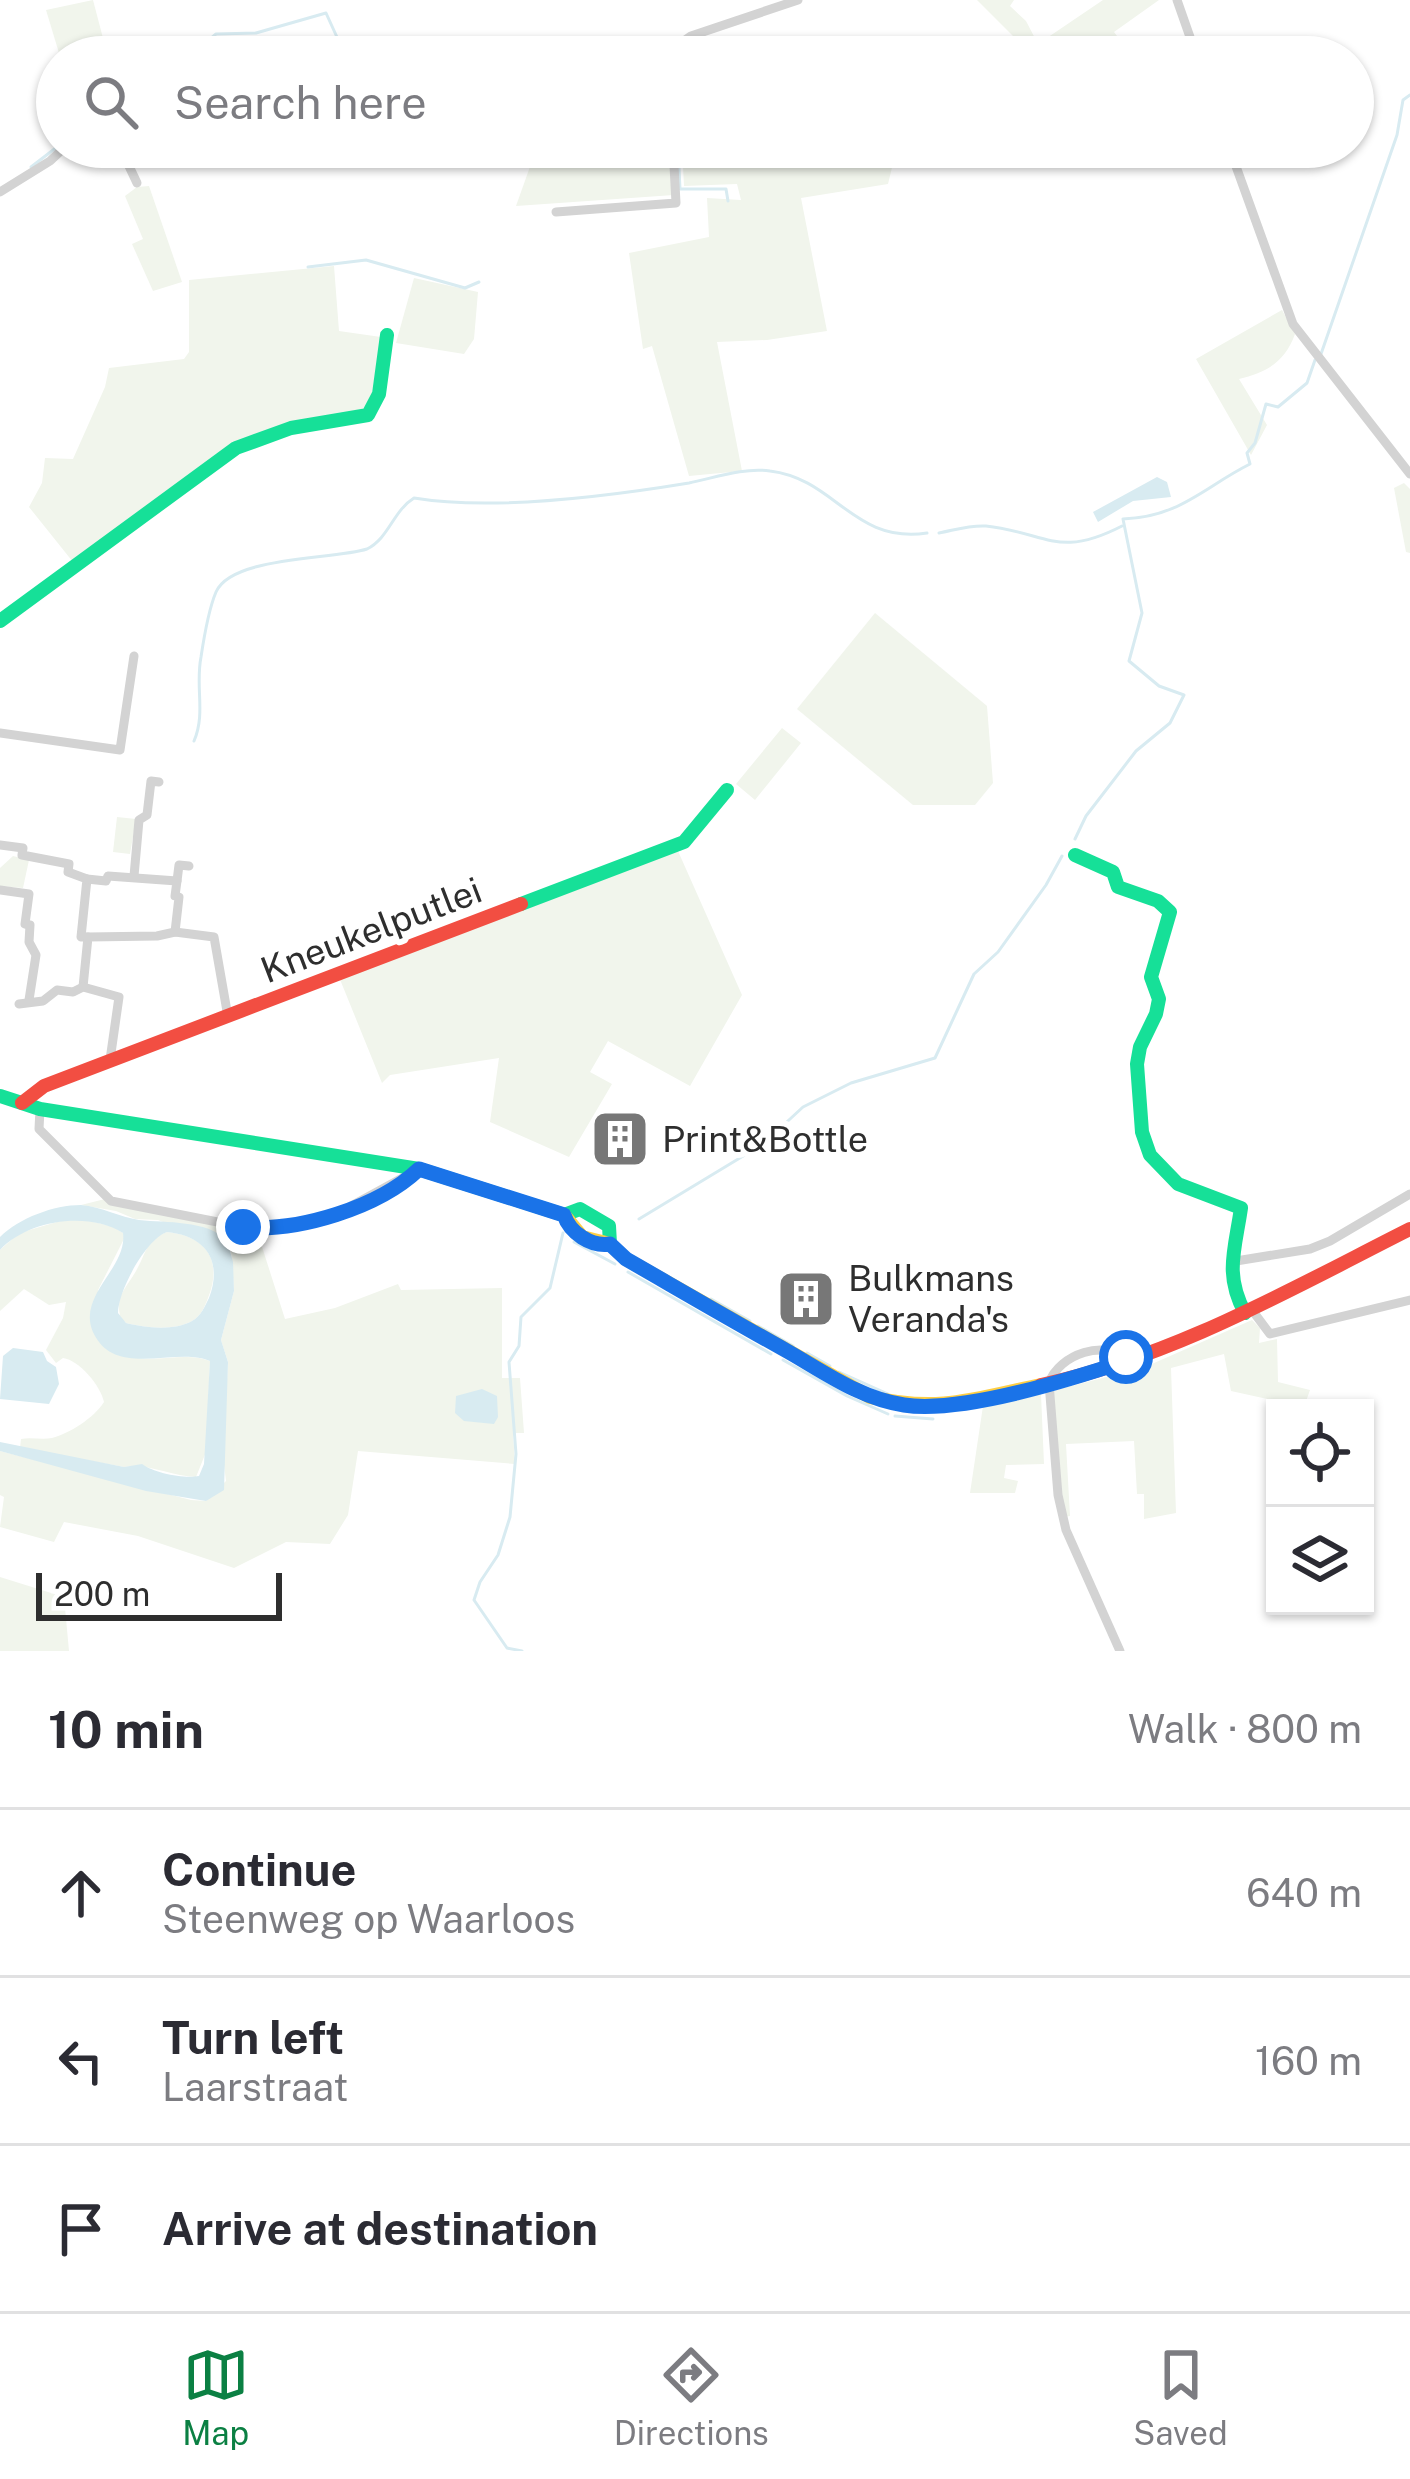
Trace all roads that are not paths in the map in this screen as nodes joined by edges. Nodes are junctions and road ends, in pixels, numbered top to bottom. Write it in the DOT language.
graph roads {
  1 [pos="798,0"];
  2 [pos="1177,0"];
  3 [pos="691,36"];
  4 [pos="1190,36"];
  5 [pos="39,168"];
  6 [pos="130,168"];
  7 [pos="675,168"];
  8 [pos="1236,168"];
  9 [pos="137,183"];
  10 [pos="0,192"];
  11 [pos="556,212"];
  12 [pos="387,335"];
  13 [pos="1410,474"];
  14 [pos="0,621"];
  15 [pos="134,656"];
  16 [pos="0,733"];
  17 [pos="159,782"];
  18 [pos="727,790"];
  19 [pos="0,845"];
  20 [pos="1075,855"];
  21 [pos="38,859"];
  22 [pos="189,866"];
  23 [pos="134,876"];
  24 [pos="87,879"];
  25 [pos="177,880"];
  26 [pos="32,884"];
  27 [pos="0,890"];
  28 [pos="175,932"];
  29 [pos="88,937"];
  30 [pos="83,987"];
  31 [pos="228,1017"];
  32 [pos="110,1060"];
  33 [pos="0,1096"];
  34 [pos="22,1103"];
  35 [pos="40,1109"];
  36 [pos="419,1169"];
  37 [pos="1410,1194"];
  38 [pos="564,1215"];
  39 [pos="1410,1229"];
  40 [pos="610,1244"];
  41 [pos="1236,1261"];
  42 [pos="1410,1300"];
  43 [pos="1249,1312"];
  44 [pos="1048,1383"];
  45 [pos="1120,1651"];
  1 -- 3 [label="street"];
  2 -- 4 [label="street"];
  5 -- 10 [label="street"];
  6 -- 9 [label="street"];
  7 -- 11 [label="street"];
  8 -- 13 [label="street"];
  12 -- 14 [label="street"];
  15 -- 16 [label="street"];
  17 -- 23 [label="street"];
  18 -- 31 [label="street, Kneukelputlei"];
  19 -- 21 [label="street"];
  20 -- 41 [label="street"];
  21 -- 24 [label="street"];
  21 -- 26 [label="street"];
  22 -- 25 [label="street"];
  23 -- 24 [label="street"];
  23 -- 25 [label="street"];
  24 -- 29 [label="street"];
  25 -- 28 [label="street"];
  26 -- 27 [label="street"];
  26 -- 30 [label="street"];
  28 -- 29 [label="street"];
  28 -- 31 [label="street"];
  29 -- 30 [label="street"];
  30 -- 32 [label="street"];
  31 -- 32 [label="street, Kneukelputlei"];
  32 -- 34 [label="street, Kneukelputlei"];
  33 -- 34 [label="street"];
  34 -- 35 [label="street"];
  35 -- 36 [label="street"];
  35 -- 36 [label="street"];
  36 -- 38 [label="street"];
  37 -- 41 [label="street"];
  38 -- 40 [label="street"];
  38 -- 40 [label="street"];
  39 -- 43 [label="street"];
  40 -- 44 [label="street"];
  41 -- 43 [label="street"];
  42 -- 43 [label="street"];
  43 -- 44 [label="street"];
  44 -- 45 [label="street"];
}
